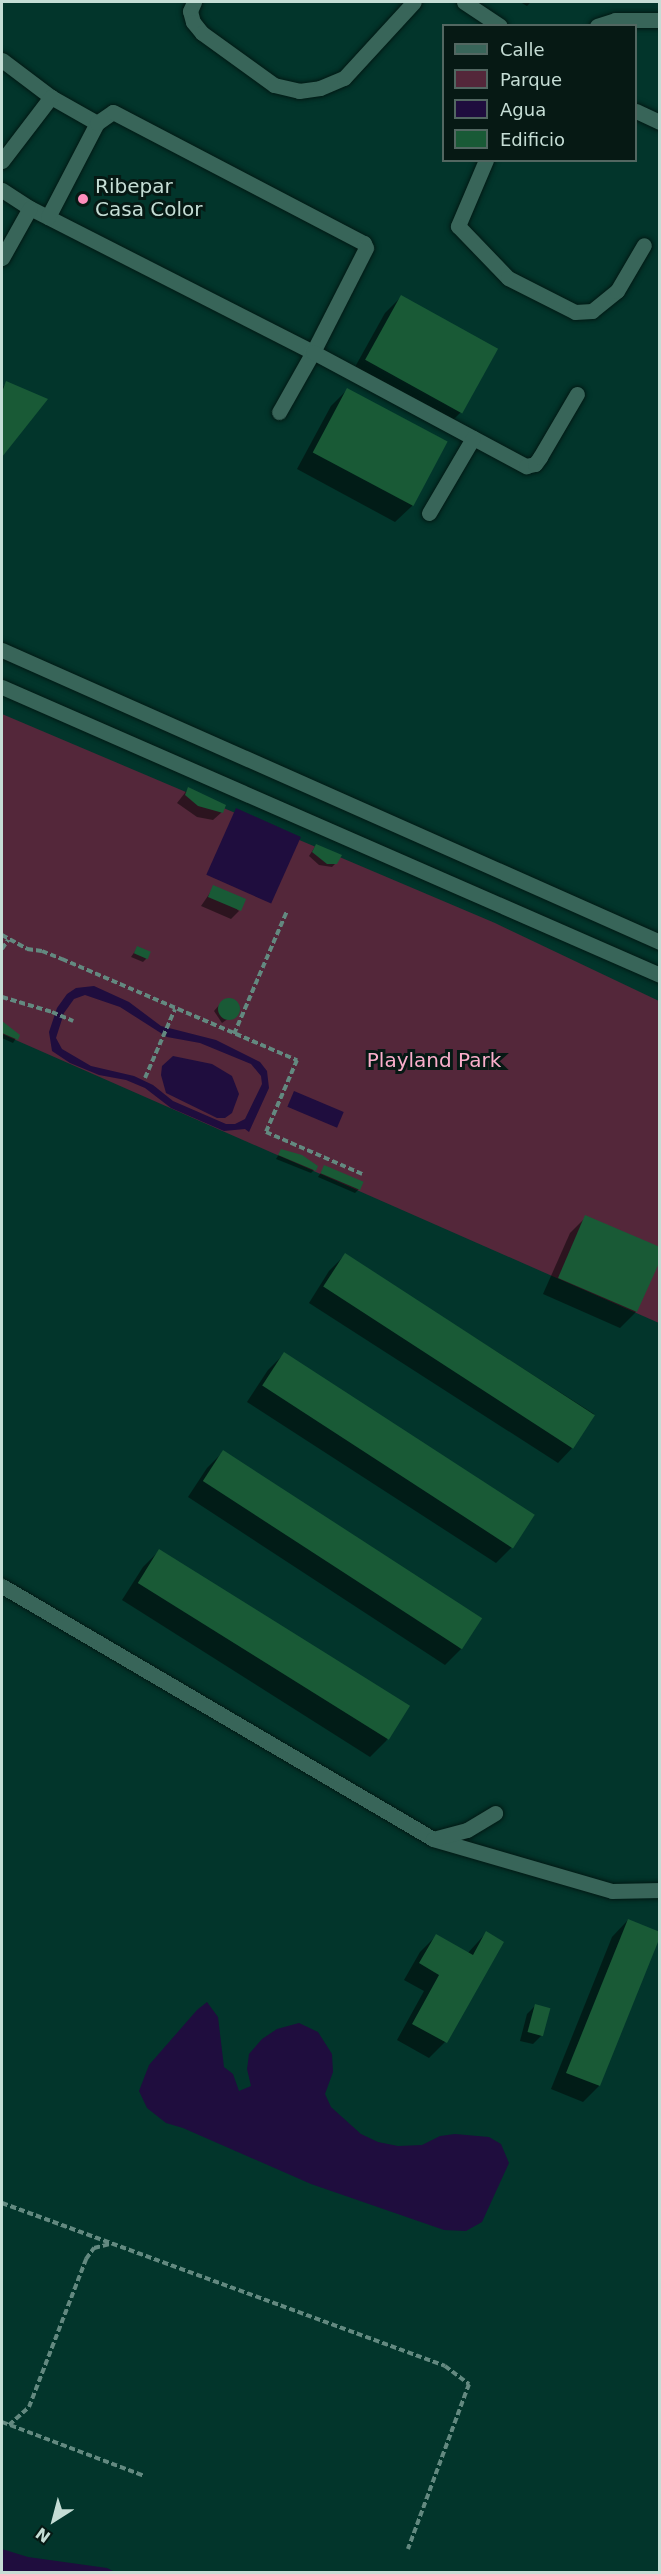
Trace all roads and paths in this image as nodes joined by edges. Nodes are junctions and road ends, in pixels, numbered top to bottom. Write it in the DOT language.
graph roads {
  1 [pos="194,2"];
  2 [pos="414,2"];
  3 [pos="464,2"];
  4 [pos="660,20"];
  5 [pos="497,24"];
  6 [pos="603,24"];
  7 [pos="2,60"];
  8 [pos="51,97"];
  9 [pos="637,111"];
  10 [pos="660,122"];
  11 [pos="97,123"];
  12 [pos="2,160"];
  13 [pos="485,162"];
  14 [pos="2,190"];
  15 [pos="30,208"];
  16 [pos="48,216"];
  17 [pos="644,245"];
  18 [pos="2,258"];
  19 [pos="313,352"];
  20 [pos="577,394"];
  21 [pos="279,412"];
  22 [pos="473,438"];
  23 [pos="429,513"];
  24 [pos="2,650"];
  25 [pos="2,687"];
  26 [pos="287,911"];
  27 [pos="2,935"];
  28 [pos="8,940"];
  29 [pos="660,942"];
  30 [pos="2,949"];
  31 [pos="660,975"];
  32 [pos="2,997"];
  33 [pos="175,1009"];
  34 [pos="73,1021"];
  35 [pos="234,1034"];
  36 [pos="145,1078"];
  37 [pos="362,1174"];
  38 [pos="2,1586"];
  39 [pos="495,1813"];
  40 [pos="433,1839"];
  41 [pos="660,1890"];
  42 [pos="2,2203"];
  43 [pos="111,2243"];
  44 [pos="2,2422"];
  45 [pos="9,2425"];
  46 [pos="144,2476"];
  47 [pos="408,2549"];
  1 -- 2 [label="street"];
  3 -- 5 [label="street"];
  4 -- 6 [label="street"];
  7 -- 8 [label="street"];
  8 -- 11 [label="street"];
  8 -- 12 [label="street"];
  9 -- 10 [label="street"];
  11 -- 16 [label="street"];
  11 -- 19 [label="street"];
  13 -- 17 [label="street"];
  14 -- 15 [label="street"];
  15 -- 16 [label="street"];
  15 -- 18 [label="street"];
  16 -- 19 [label="street"];
  19 -- 21 [label="street"];
  19 -- 22 [label="street"];
  20 -- 22 [label="street"];
  22 -- 23 [label="street"];
  24 -- 29 [label="street"];
  25 -- 31 [label="street"];
  26 -- 35 [label="path"];
  27 -- 28 [label="path"];
  28 -- 30 [label="path"];
  28 -- 33 [label="path"];
  32 -- 34 [label="path"];
  33 -- 35 [label="path"];
  33 -- 36 [label="path"];
  35 -- 37 [label="path"];
  38 -- 40 [label="street"];
  39 -- 40 [label="street"];
  40 -- 41 [label="street"];
  42 -- 43 [label="path"];
  43 -- 45 [label="path"];
  43 -- 47 [label="path"];
  44 -- 45 [label="path"];
  45 -- 46 [label="path"];
}
